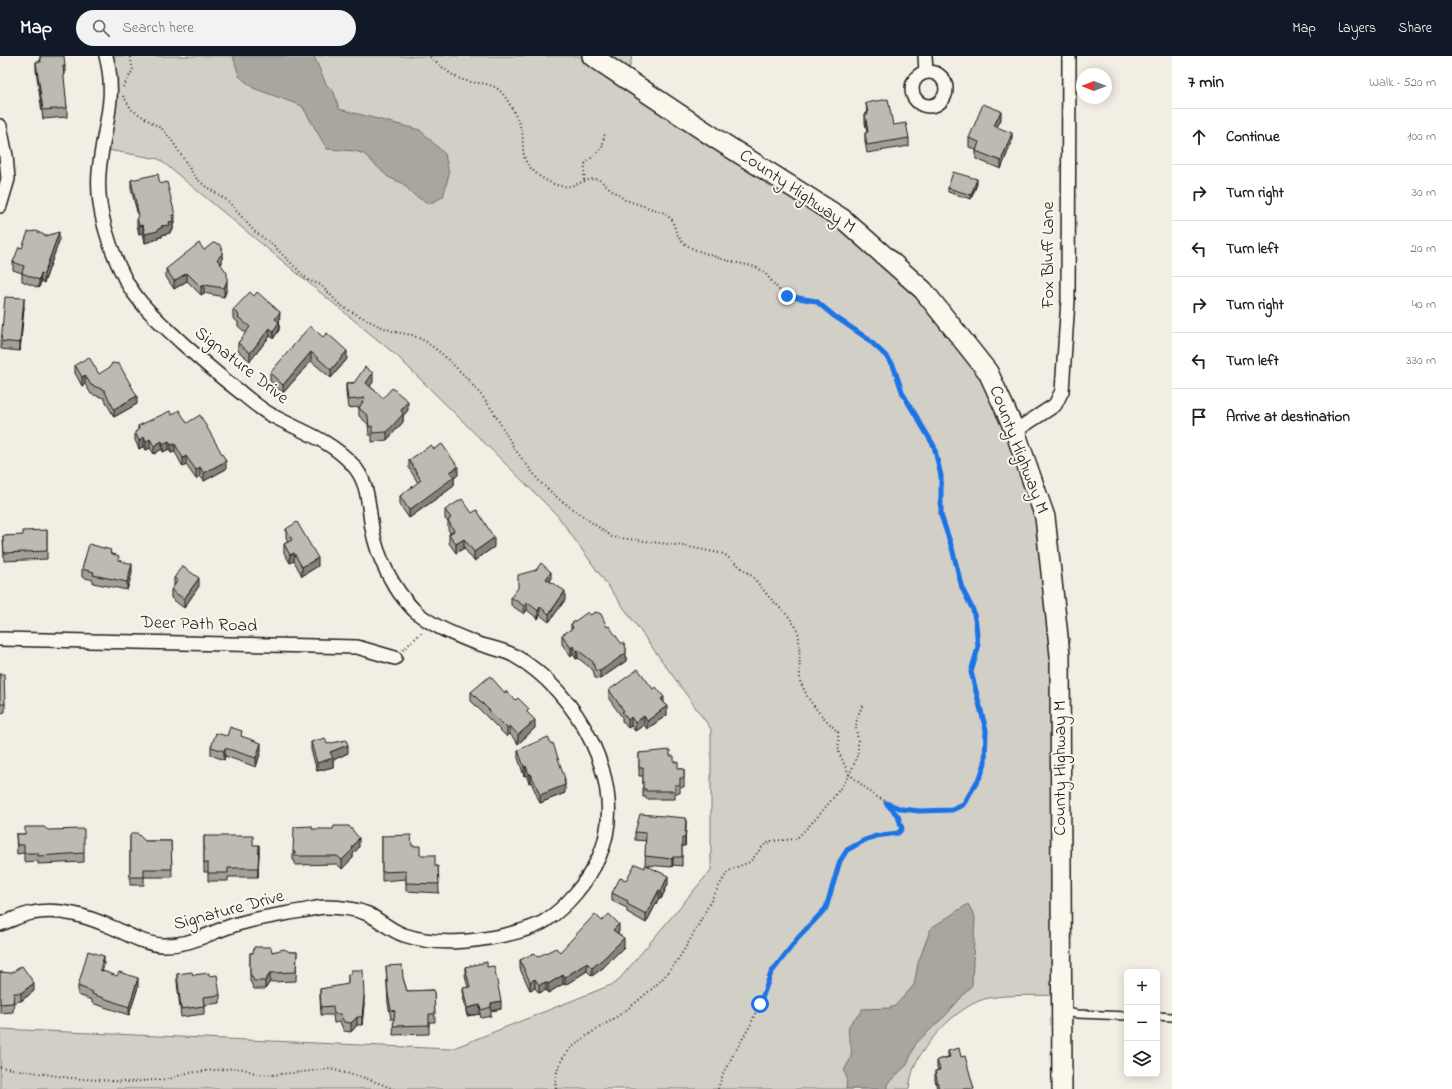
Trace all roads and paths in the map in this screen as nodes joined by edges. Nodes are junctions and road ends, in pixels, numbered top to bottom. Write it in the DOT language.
graph roads {
  1 [pos="106,56"];
  2 [pos="130,56"];
  3 [pos="429,56"];
  4 [pos="581,56"];
  5 [pos="592,56"];
  6 [pos="925,56"];
  7 [pos="1069,56"];
  8 [pos="926,72"];
  9 [pos="626,80"];
  10 [pos="0,126"];
  11 [pos="605,132"];
  12 [pos="4,174"];
  13 [pos="584,180"];
  14 [pos="0,206"];
  15 [pos="1015,431"];
  16 [pos="432,623"];
  17 [pos="0,639"];
  18 [pos="395,658"];
  19 [pos="864,704"];
  20 [pos="849,774"];
  21 [pos="886,803"];
  22 [pos="0,924"];
  23 [pos="1061,949"];
  24 [pos="1061,1012"];
  25 [pos="1124,1016"];
  26 [pos="1160,1016"];
  27 [pos="1172,1017"];
  28 [pos="0,1067"];
  29 [pos="394,1089"];
  30 [pos="556,1089"];
  31 [pos="718,1089"];
  32 [pos="1051,1089"];
  33 [pos="1062,1089"];
  1 -- 16 [label="street, Signature Drive"];
  2 -- 20 [label="path"];
  3 -- 13 [label="path"];
  4 -- 9 [label="main road, County Highway M"];
  5 -- 9 [label="main road, County Highway M"];
  6 -- 8 [label="street"];
  7 -- 15 [label="street, Fox Bluff Lane"];
  9 -- 15 [label="main road, County Highway M"];
  10 -- 12 [label="street"];
  11 -- 13 [label="path"];
  12 -- 14 [label="street"];
  13 -- 21 [label="path"];
  15 -- 23 [label="main road, County Highway M"];
  16 -- 18 [label="path"];
  16 -- 22 [label="street, Signature Drive"];
  17 -- 18 [label="street, Deer Path Road"];
  19 -- 20 [label="path"];
  20 -- 21 [label="path"];
  20 -- 30 [label="path"];
  21 -- 31 [label="path"];
  23 -- 24 [label="main road, County Highway M"];
  23 -- 32 [label="main road, County Highway M"];
  24 -- 25 [label="lane"];
  24 -- 33 [label="main road, County Highway M"];
  26 -- 27 [label="lane"];
  28 -- 29 [label="path"];
}
